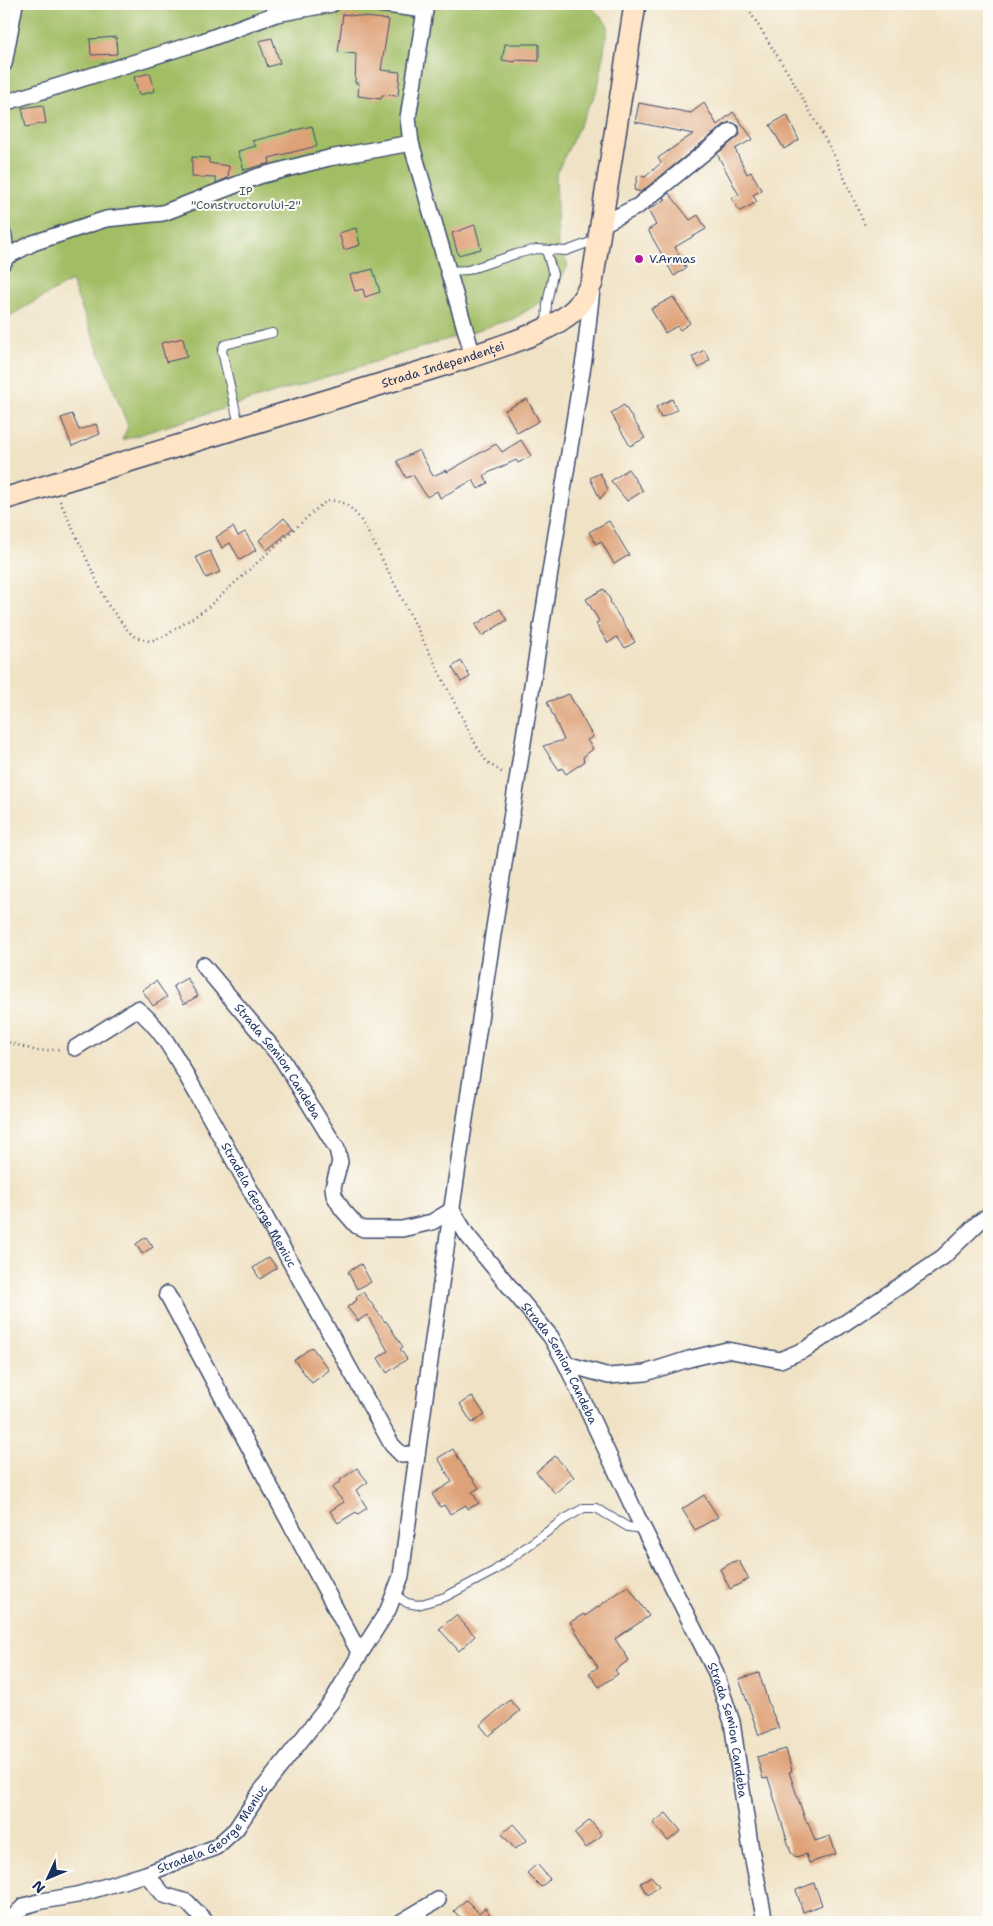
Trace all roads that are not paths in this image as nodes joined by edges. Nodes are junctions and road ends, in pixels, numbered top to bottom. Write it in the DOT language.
graph roads {
  1 [pos="15,4"];
  2 [pos="332,4"];
  3 [pos="379,4"];
  4 [pos="636,4"];
  5 [pos="425,7"];
  6 [pos="4,64"];
  7 [pos="4,103"];
  8 [pos="731,131"];
  9 [pos="411,143"];
  10 [pos="600,232"];
  11 [pos="4,236"];
  12 [pos="546,250"];
  13 [pos="5,260"];
  14 [pos="448,271"];
  15 [pos="592,283"];
  16 [pos="546,327"];
  17 [pos="272,333"];
  18 [pos="473,356"];
  19 [pos="240,427"];
  20 [pos="4,498"];
  21 [pos="203,965"];
  22 [pos="75,1048"];
  23 [pos="452,1210"];
  24 [pos="989,1215"];
  25 [pos="167,1294"];
  26 [pos="566,1364"];
  27 [pos="417,1453"];
  28 [pos="644,1528"];
  29 [pos="394,1594"];
  30 [pos="360,1654"];
  31 [pos="146,1874"];
  32 [pos="438,1900"];
  33 [pos="8,1922"];
  34 [pos="206,1922"];
  35 [pos="401,1922"];
  36 [pos="765,1922"];
  1 -- 6 [label="street"];
  2 -- 7 [label="street"];
  3 -- 5 [label="street"];
  4 -- 10 [label="main road, Strada Independenței"];
  5 -- 9 [label="street"];
  8 -- 10 [label="street"];
  9 -- 13 [label="street"];
  9 -- 14 [label="street"];
  10 -- 12 [label="lane"];
  10 -- 15 [label="main road, Strada Independenței"];
  11 -- 13 [label="street"];
  12 -- 14 [label="lane"];
  12 -- 16 [label="lane"];
  14 -- 18 [label="street"];
  15 -- 16 [label="main road, Strada Independenței"];
  15 -- 23 [label="street, Stradela George Meniuc"];
  16 -- 18 [label="main road, Strada Independenței"];
  17 -- 19 [label="lane"];
  18 -- 19 [label="main road, Strada Independenței"];
  19 -- 20 [label="main road, Strada Independenței"];
  21 -- 23 [label="street, Strada Semion Candeba"];
  22 -- 27 [label="street, Stradela George Meniuc"];
  23 -- 26 [label="street, Strada Semion Candeba"];
  23 -- 27 [label="street, Stradela George Meniuc"];
  24 -- 26 [label="street"];
  25 -- 30 [label="street"];
  26 -- 28 [label="street, Strada Semion Candeba"];
  27 -- 29 [label="street, Stradela George Meniuc"];
  28 -- 29 [label="lane"];
  28 -- 36 [label="street, Strada Semion Candeba"];
  29 -- 30 [label="street, Stradela George Meniuc"];
  30 -- 31 [label="street, Stradela George Meniuc"];
  31 -- 33 [label="street, Stradela George Meniuc"];
  31 -- 34 [label="street"];
  32 -- 35 [label="street"];
}
